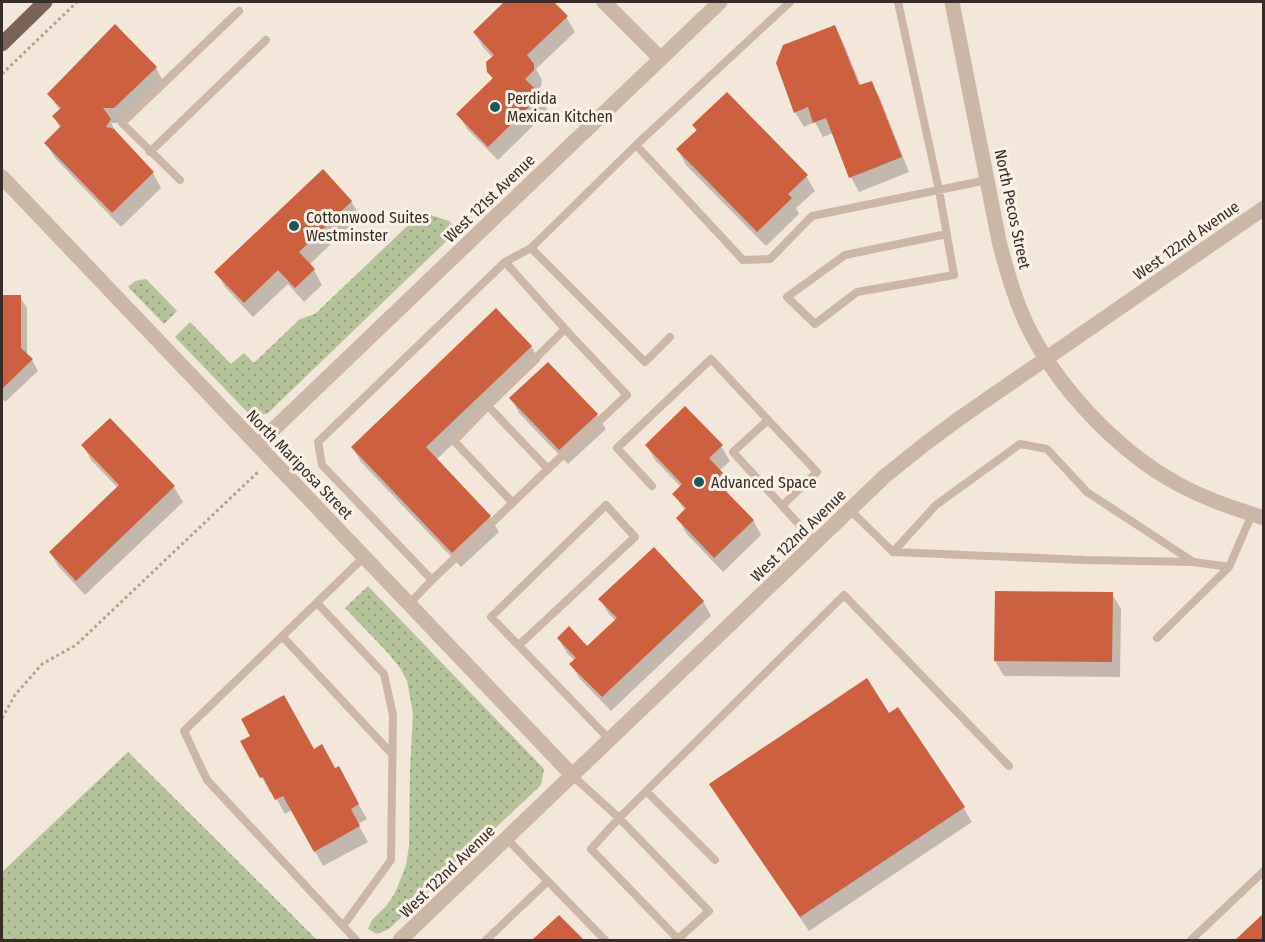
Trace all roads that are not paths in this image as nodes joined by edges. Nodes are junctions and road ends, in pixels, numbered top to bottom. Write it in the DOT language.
graph roads {
  1 [pos="45,2"];
  2 [pos="604,2"];
  3 [pos="720,2"];
  4 [pos="789,2"];
  5 [pos="898,2"];
  6 [pos="952,2"];
  7 [pos="239,10"];
  8 [pos="266,40"];
  9 [pos="2,44"];
  10 [pos="661,59"];
  11 [pos="636,145"];
  12 [pos="150,152"];
  13 [pos="2,177"];
  14 [pos="180,180"];
  15 [pos="987,180"];
  16 [pos="939,190"];
  17 [pos="1263,208"];
  18 [pos="947,234"];
  19 [pos="531,248"];
  20 [pos="505,262"];
  21 [pos="565,329"];
  22 [pos="670,337"];
  23 [pos="1047,360"];
  24 [pos="488,406"];
  25 [pos="768,420"];
  26 [pos="257,445"];
  27 [pos="548,469"];
  28 [pos="652,486"];
  29 [pos="513,503"];
  30 [pos="782,506"];
  31 [pos="850,510"];
  32 [pos="1258,516"];
  33 [pos="816,543"];
  34 [pos="893,552"];
  35 [pos="364,557"];
  36 [pos="1194,562"];
  37 [pos="1229,567"];
  38 [pos="432,580"];
  39 [pos="317,603"];
  40 [pos="409,604"];
  41 [pos="282,636"];
  42 [pos="1157,638"];
  43 [pos="519,645"];
  44 [pos="610,740"];
  45 [pos="393,754"];
  46 [pos="1009,766"];
  47 [pos="573,776"];
  48 [pos="646,791"];
  49 [pos="619,818"];
  50 [pos="507,839"];
  51 [pos="715,860"];
  52 [pos="1263,871"];
  53 [pos="548,881"];
  54 [pos="343,927"];
  55 [pos="356,940"];
  56 [pos="400,940"];
  57 [pos="486,940"];
  58 [pos="605,940"];
  59 [pos="1191,940"];
  1 -- 9 [label="main road"];
  2 -- 10 [label="street"];
  3 -- 10 [label="street, West 121st Avenue"];
  4 -- 11 [label="lane"];
  5 -- 16 [label="lane"];
  6 -- 15 [label="street, North Pecos Street"];
  7 -- 12 [label="lane"];
  8 -- 12 [label="lane"];
  10 -- 26 [label="street, West 121st Avenue"];
  11 -- 16 [label="lane"];
  11 -- 19 [label="lane"];
  12 -- 14 [label="lane"];
  13 -- 26 [label="street, North Mariposa Street"];
  15 -- 16 [label="lane"];
  15 -- 23 [label="street, North Pecos Street"];
  16 -- 18 [label="lane"];
  17 -- 23 [label="street, West 122nd Avenue"];
  18 -- 18 [label="lane"];
  19 -- 20 [label="lane"];
  19 -- 22 [label="lane"];
  20 -- 21 [label="lane"];
  20 -- 38 [label="lane"];
  21 -- 24 [label="lane"];
  21 -- 27 [label="lane"];
  23 -- 31 [label="street, West 122nd Avenue"];
  23 -- 32 [label="street, North Pecos Street"];
  24 -- 27 [label="lane"];
  24 -- 29 [label="lane"];
  25 -- 28 [label="lane"];
  25 -- 30 [label="lane"];
  25 -- 30 [label="lane"];
  26 -- 35 [label="street, North Mariposa Street"];
  27 -- 29 [label="lane"];
  29 -- 38 [label="lane"];
  30 -- 33 [label="lane"];
  31 -- 33 [label="street, West 122nd Avenue"];
  31 -- 34 [label="lane"];
  32 -- 37 [label="lane"];
  33 -- 44 [label="street, West 122nd Avenue"];
  34 -- 36 [label="lane"];
  34 -- 36 [label="lane"];
  35 -- 39 [label="lane"];
  35 -- 40 [label="street, North Mariposa Street"];
  36 -- 37 [label="lane"];
  37 -- 42 [label="lane"];
  38 -- 40 [label="lane"];
  39 -- 41 [label="lane"];
  39 -- 45 [label="lane"];
  40 -- 47 [label="street, North Mariposa Street"];
  41 -- 45 [label="lane"];
  41 -- 54 [label="lane"];
  43 -- 43 [label="lane"];
  43 -- 44 [label="lane"];
  44 -- 47 [label="street, West 122nd Avenue"];
  45 -- 54 [label="lane"];
  46 -- 48 [label="lane"];
  47 -- 49 [label="lane"];
  47 -- 50 [label="street, West 122nd Avenue"];
  48 -- 49 [label="lane"];
  48 -- 51 [label="lane"];
  49 -- 49 [label="lane"];
  50 -- 53 [label="lane"];
  50 -- 56 [label="street, West 122nd Avenue"];
  52 -- 59 [label="lane"];
  53 -- 57 [label="lane"];
  53 -- 58 [label="lane"];
  54 -- 55 [label="lane"];
}
